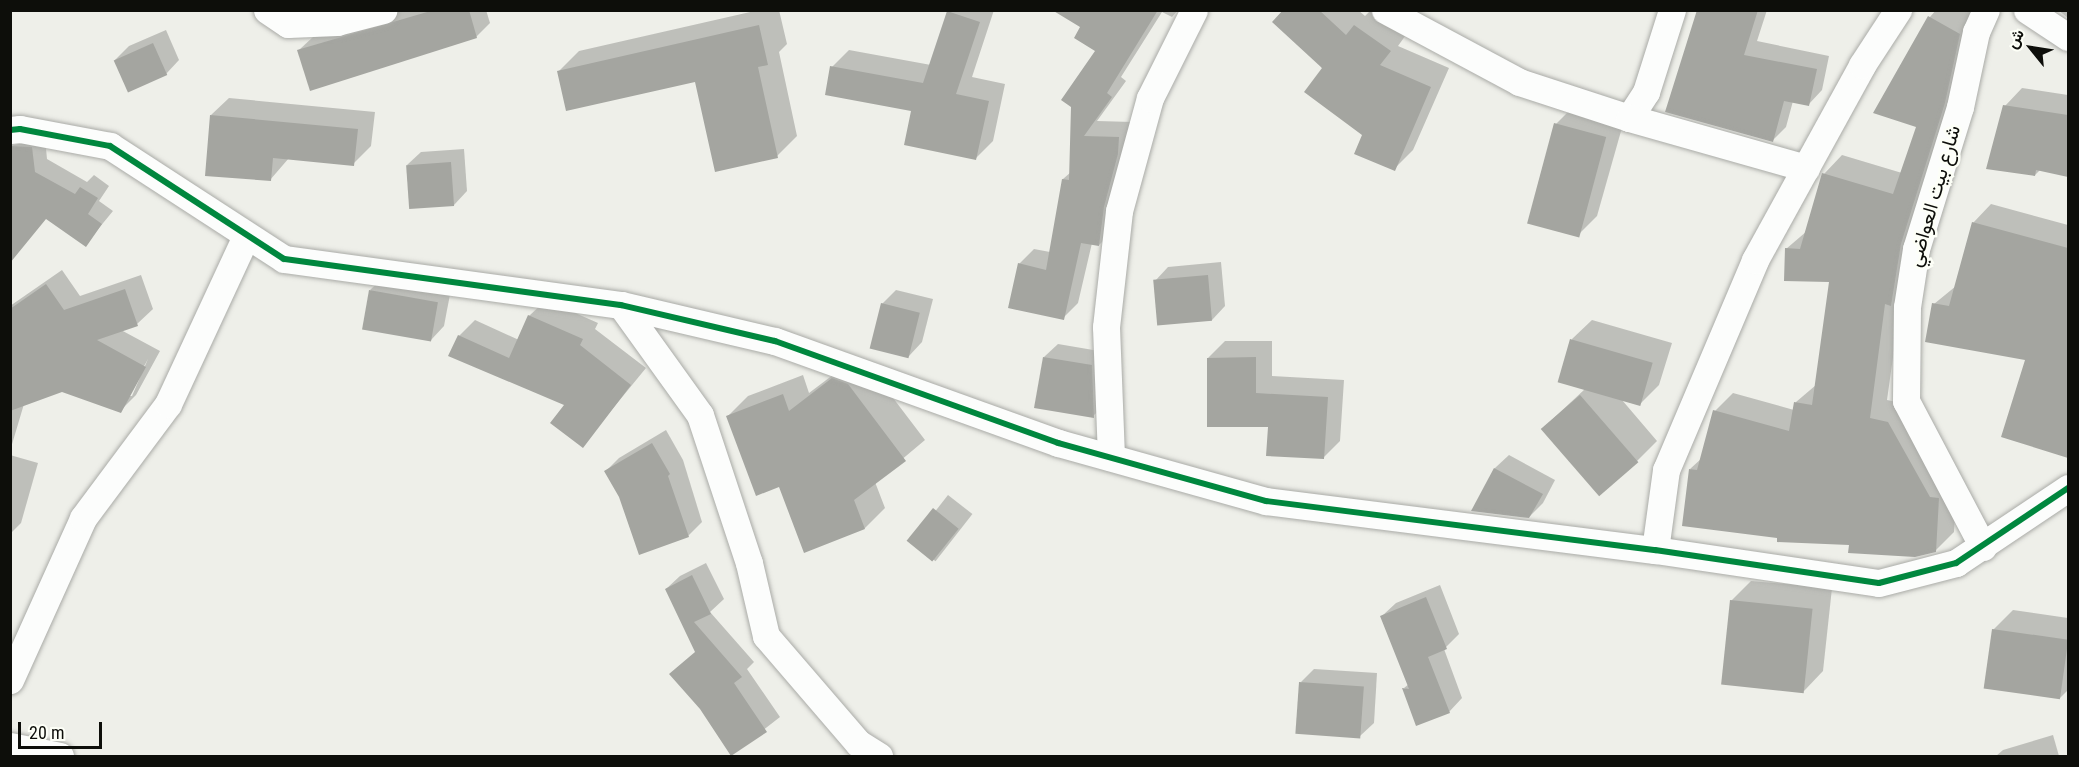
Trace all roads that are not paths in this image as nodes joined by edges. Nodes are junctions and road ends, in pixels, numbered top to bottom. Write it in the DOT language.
graph roads {
  1 [pos="267,10"];
  2 [pos="383,10"];
  3 [pos="1194,10"];
  4 [pos="1385,10"];
  5 [pos="1672,10"];
  6 [pos="1898,10"];
  7 [pos="1986,10"];
  8 [pos="2027,10"];
  9 [pos="2068,37"];
  10 [pos="1629,118"];
  11 [pos="10,130"];
  12 [pos="1806,168"];
  13 [pos="246,236"];
  14 [pos="621,305"];
  15 [pos="1111,457"];
  16 [pos="2068,488"];
  17 [pos="1983,547"];
  18 [pos="1655,550"];
  19 [pos="10,680"];
  20 [pos="10,746"];
  21 [pos="60,756"];
  22 [pos="879,756"];
  1 -- 2 [label="street"];
  3 -- 15 [label="street"];
  4 -- 10 [label="street"];
  5 -- 10 [label="street"];
  6 -- 12 [label="street"];
  7 -- 17 [label="street, شارع بيت العواضي"];
  8 -- 9 [label="street"];
  10 -- 12 [label="street"];
  11 -- 13 [label="street"];
  12 -- 18 [label="street"];
  13 -- 14 [label="street"];
  13 -- 19 [label="street"];
  14 -- 15 [label="street"];
  14 -- 22 [label="street"];
  15 -- 18 [label="street"];
  16 -- 17 [label="street"];
  17 -- 18 [label="street"];
  20 -- 21 [label="street"];
}
